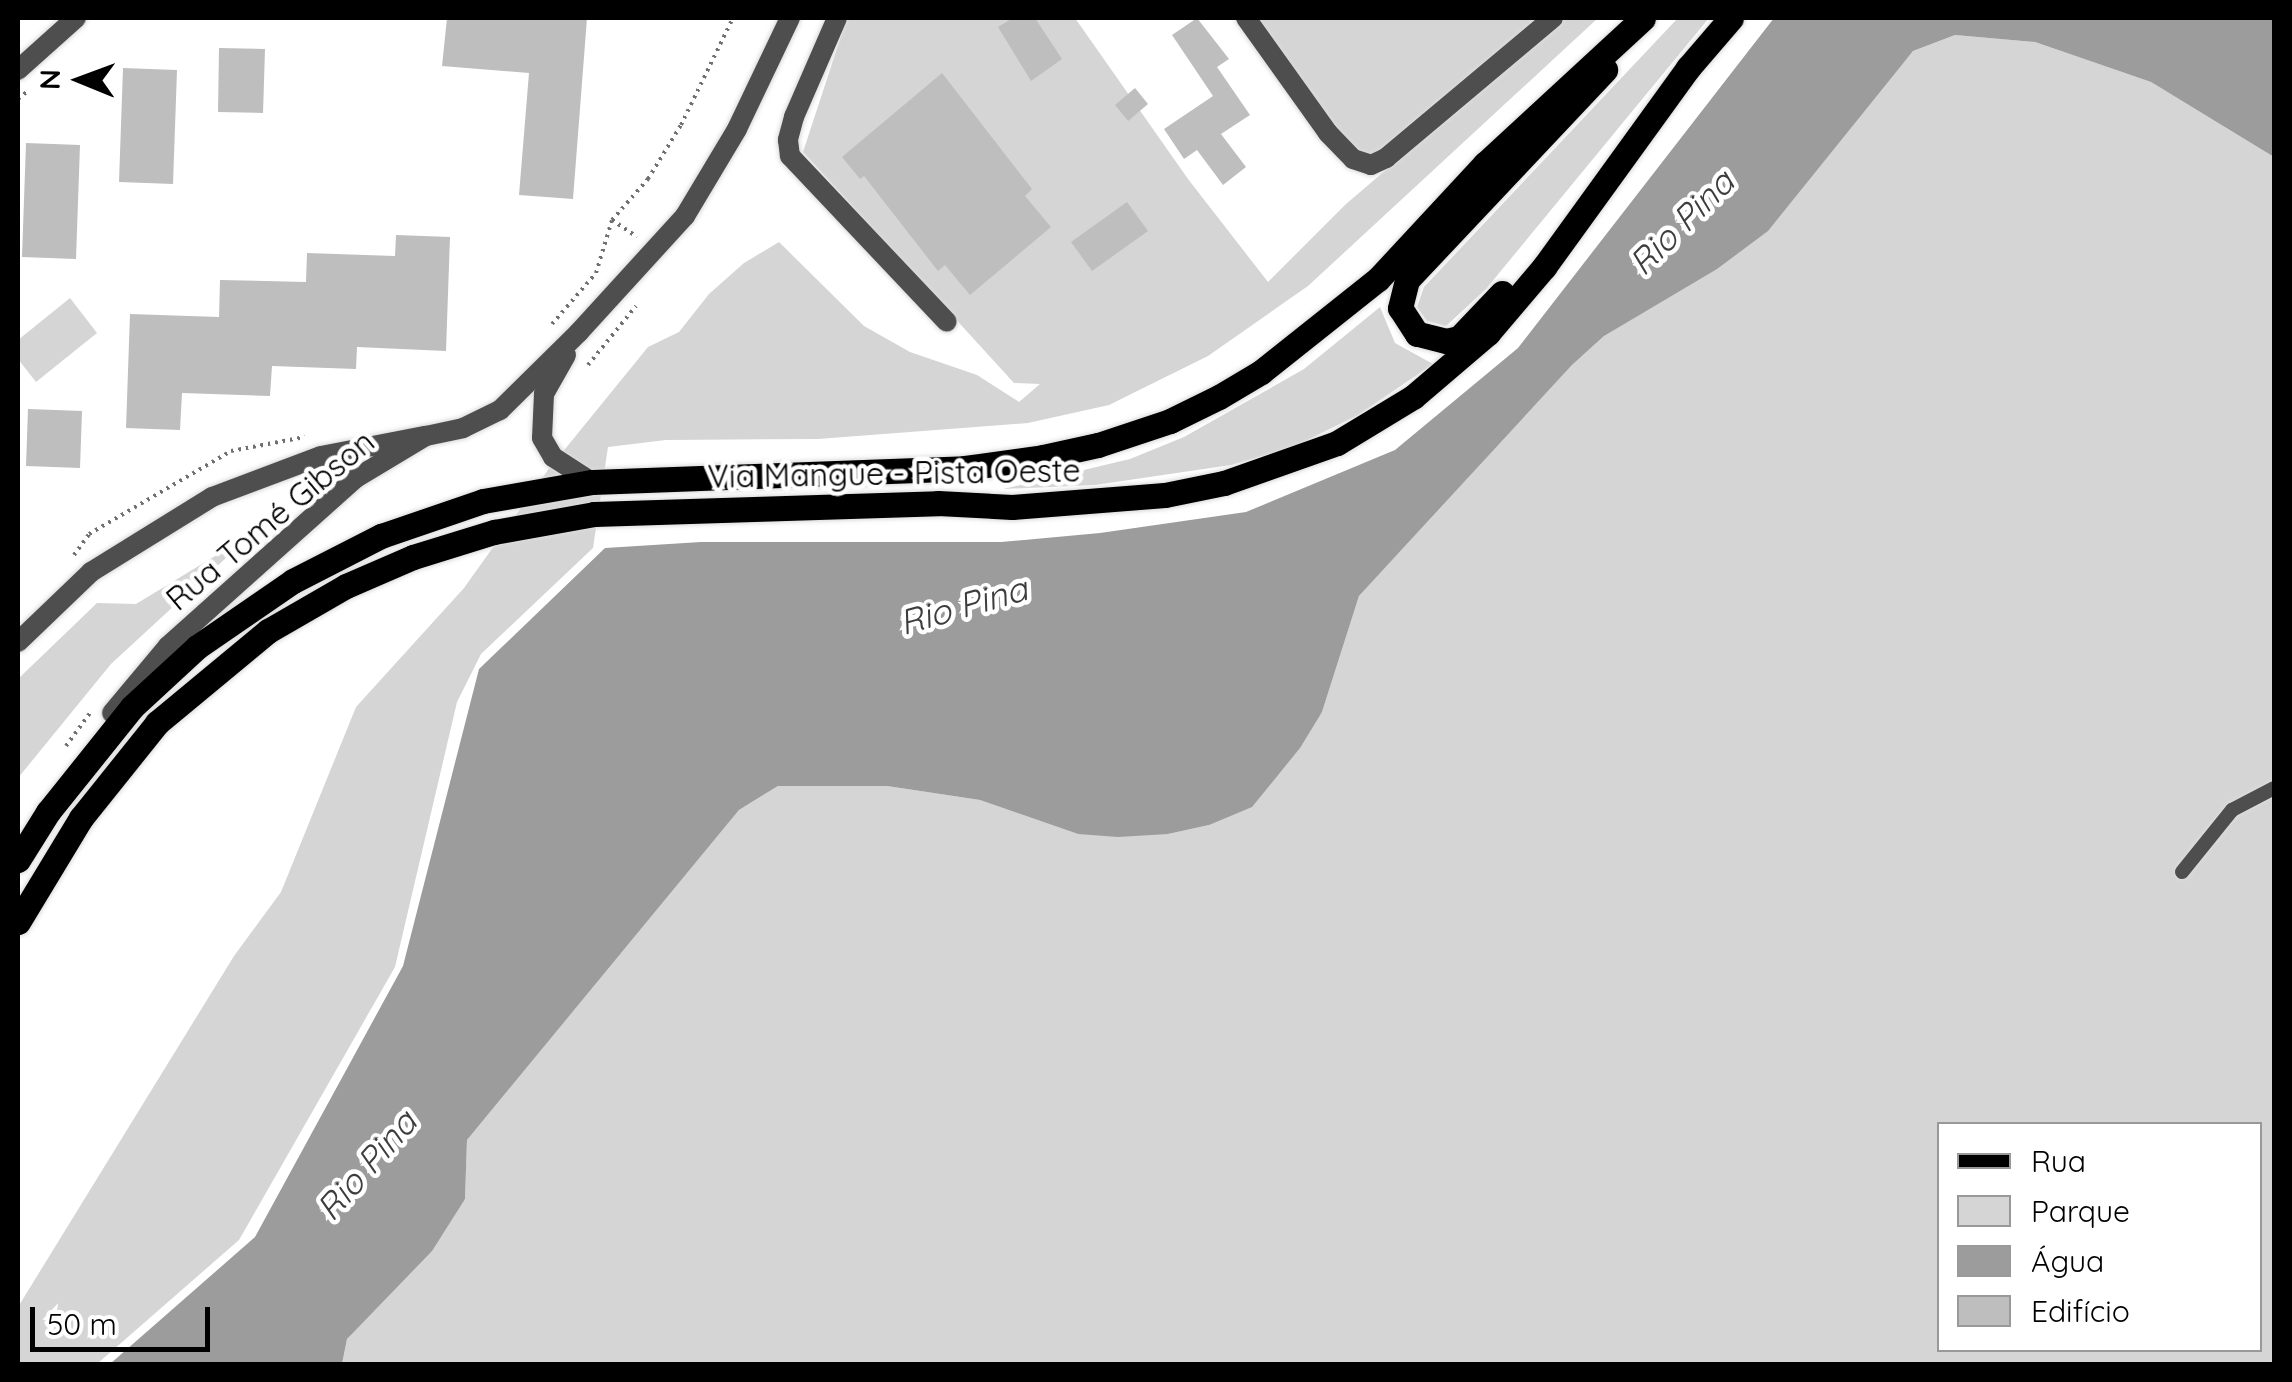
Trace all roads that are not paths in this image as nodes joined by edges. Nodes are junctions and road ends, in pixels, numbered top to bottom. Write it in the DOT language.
graph roads {
  1 [pos="76,18"];
  2 [pos="790,18"];
  3 [pos="837,18"];
  4 [pos="1246,18"];
  5 [pos="1554,18"];
  6 [pos="1643,18"];
  7 [pos="1651,18"];
  8 [pos="1731,18"];
  9 [pos="18,70"];
  10 [pos="1594,197"];
  11 [pos="947,322"];
  12 [pos="579,332"];
  13 [pos="426,436"];
  14 [pos="592,482"];
  15 [pos="18,642"];
  16 [pos="2274,788"];
  17 [pos="48,812"];
  18 [pos="18,860"];
  19 [pos="2182,872"];
  20 [pos="18,922"];
  1 -- 9 [label="street"];
  2 -- 12 [label="street, Rua Tomé Gibson"];
  3 -- 11 [label="street"];
  4 -- 5 [label="street"];
  6 -- 14 [label="main road"];
  7 -- 10 [label="main road"];
  8 -- 10 [label="main road, Via Mangue - Pista Oeste"];
  10 -- 20 [label="main road, Via Mangue - Pista Oeste"];
  12 -- 13 [label="street, Rua Tomé Gibson"];
  12 -- 14 [label="street, Rua Tomé Gibson"];
  13 -- 15 [label="street"];
  13 -- 17 [label="street, Rua Tomé Gibson"];
  14 -- 17 [label="main road"];
  16 -- 19 [label="lane"];
  17 -- 18 [label="main road"];
}
